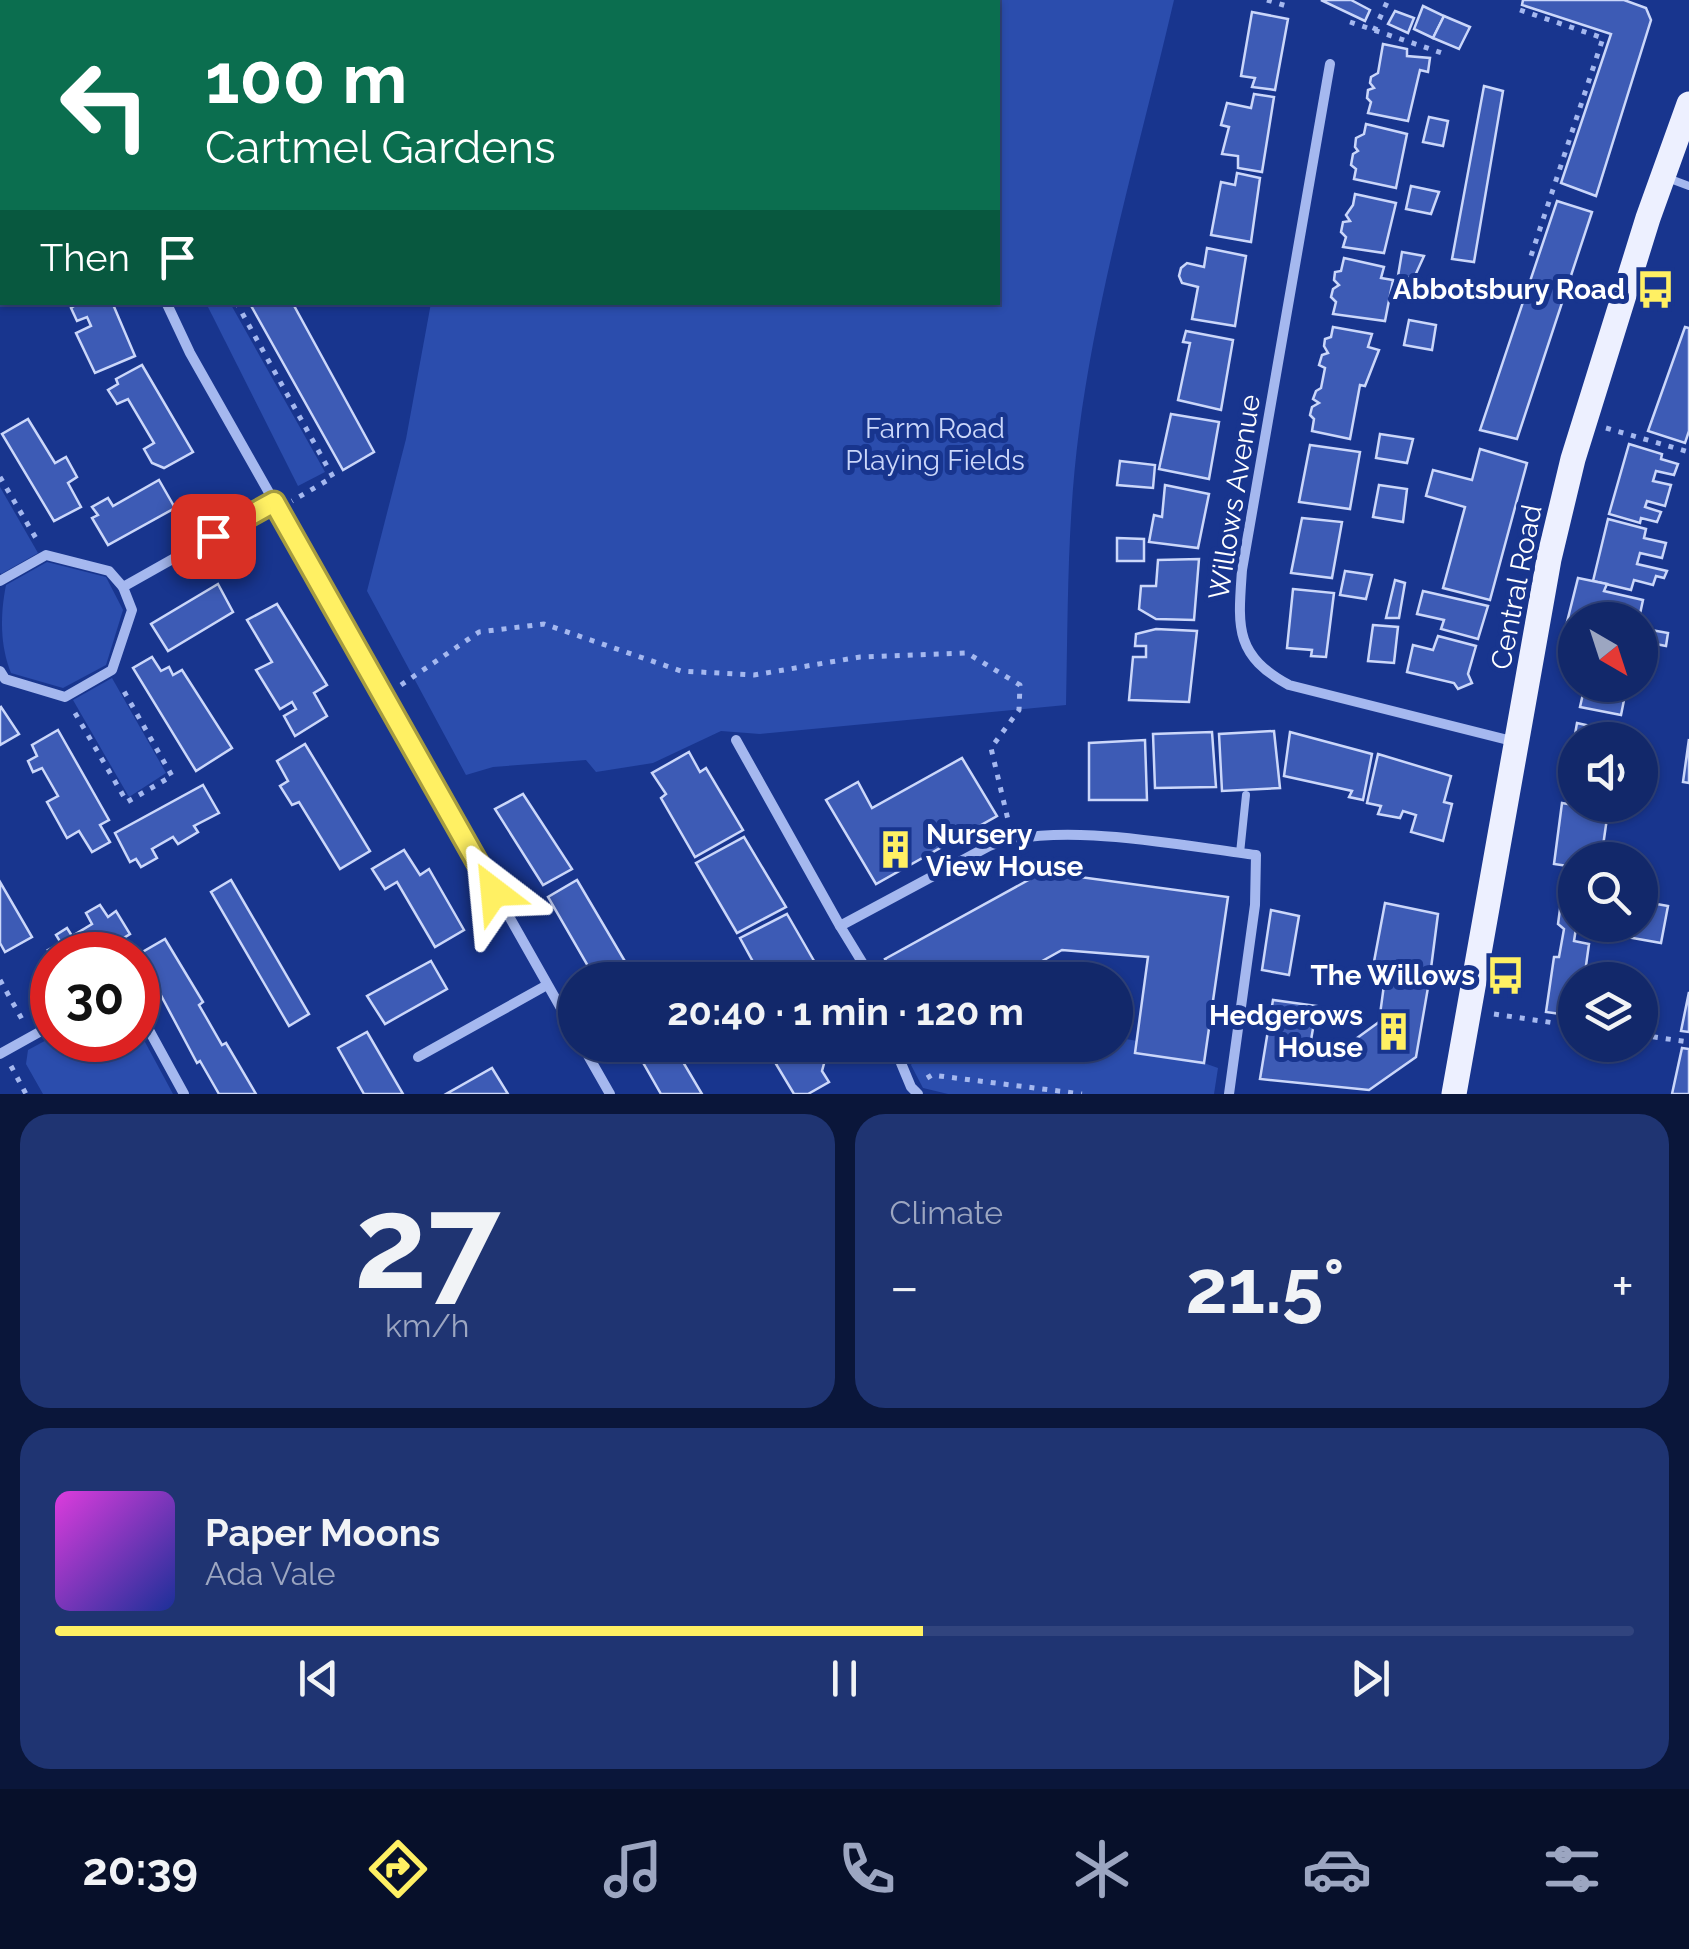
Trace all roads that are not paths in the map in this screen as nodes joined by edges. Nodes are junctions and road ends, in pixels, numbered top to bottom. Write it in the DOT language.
graph roads {
  1 [pos="1330,64"];
  2 [pos="1689,104"];
  3 [pos="1662,177"];
  4 [pos="1689,186"];
  5 [pos="167,305"];
  6 [pos="276,506"];
  7 [pos="0,581"];
  8 [pos="123,587"];
  9 [pos="0,671"];
  10 [pos="736,740"];
  11 [pos="1517,742"];
  12 [pos="1246,795"];
  13 [pos="1240,853"];
  14 [pos="840,926"];
  15 [pos="862,962"];
  16 [pos="547,985"];
  17 [pos="558,1004"];
  18 [pos="30,1037"];
  19 [pos="160,1050"];
  20 [pos="0,1054"];
  21 [pos="418,1056"];
  22 [pos="592,1062"];
  23 [pos="902,1062"];
  24 [pos="914,1090"];
  25 [pos="184,1094"];
  26 [pos="610,1094"];
  27 [pos="1229,1094"];
  28 [pos="1454,1094"];
  1 -- 11 [label="street, Willows Avenue"];
  2 -- 3 [label="main road, Central Road"];
  3 -- 4 [label="lane"];
  3 -- 11 [label="main road, Central Road"];
  5 -- 6 [label="street"];
  6 -- 8 [label="street"];
  6 -- 16 [label="street"];
  7 -- 8 [label="street"];
  8 -- 9 [label="street"];
  10 -- 14 [label="street"];
  11 -- 28 [label="main road, Central Road"];
  12 -- 13 [label="lane"];
  13 -- 14 [label="street"];
  13 -- 27 [label="street"];
  14 -- 15 [label="street"];
  16 -- 17 [label="street"];
  16 -- 21 [label="street"];
  18 -- 20 [label="street"];
  19 -- 25 [label="street"];
  22 -- 26 [label="street"];
  23 -- 24 [label="street"];
}
